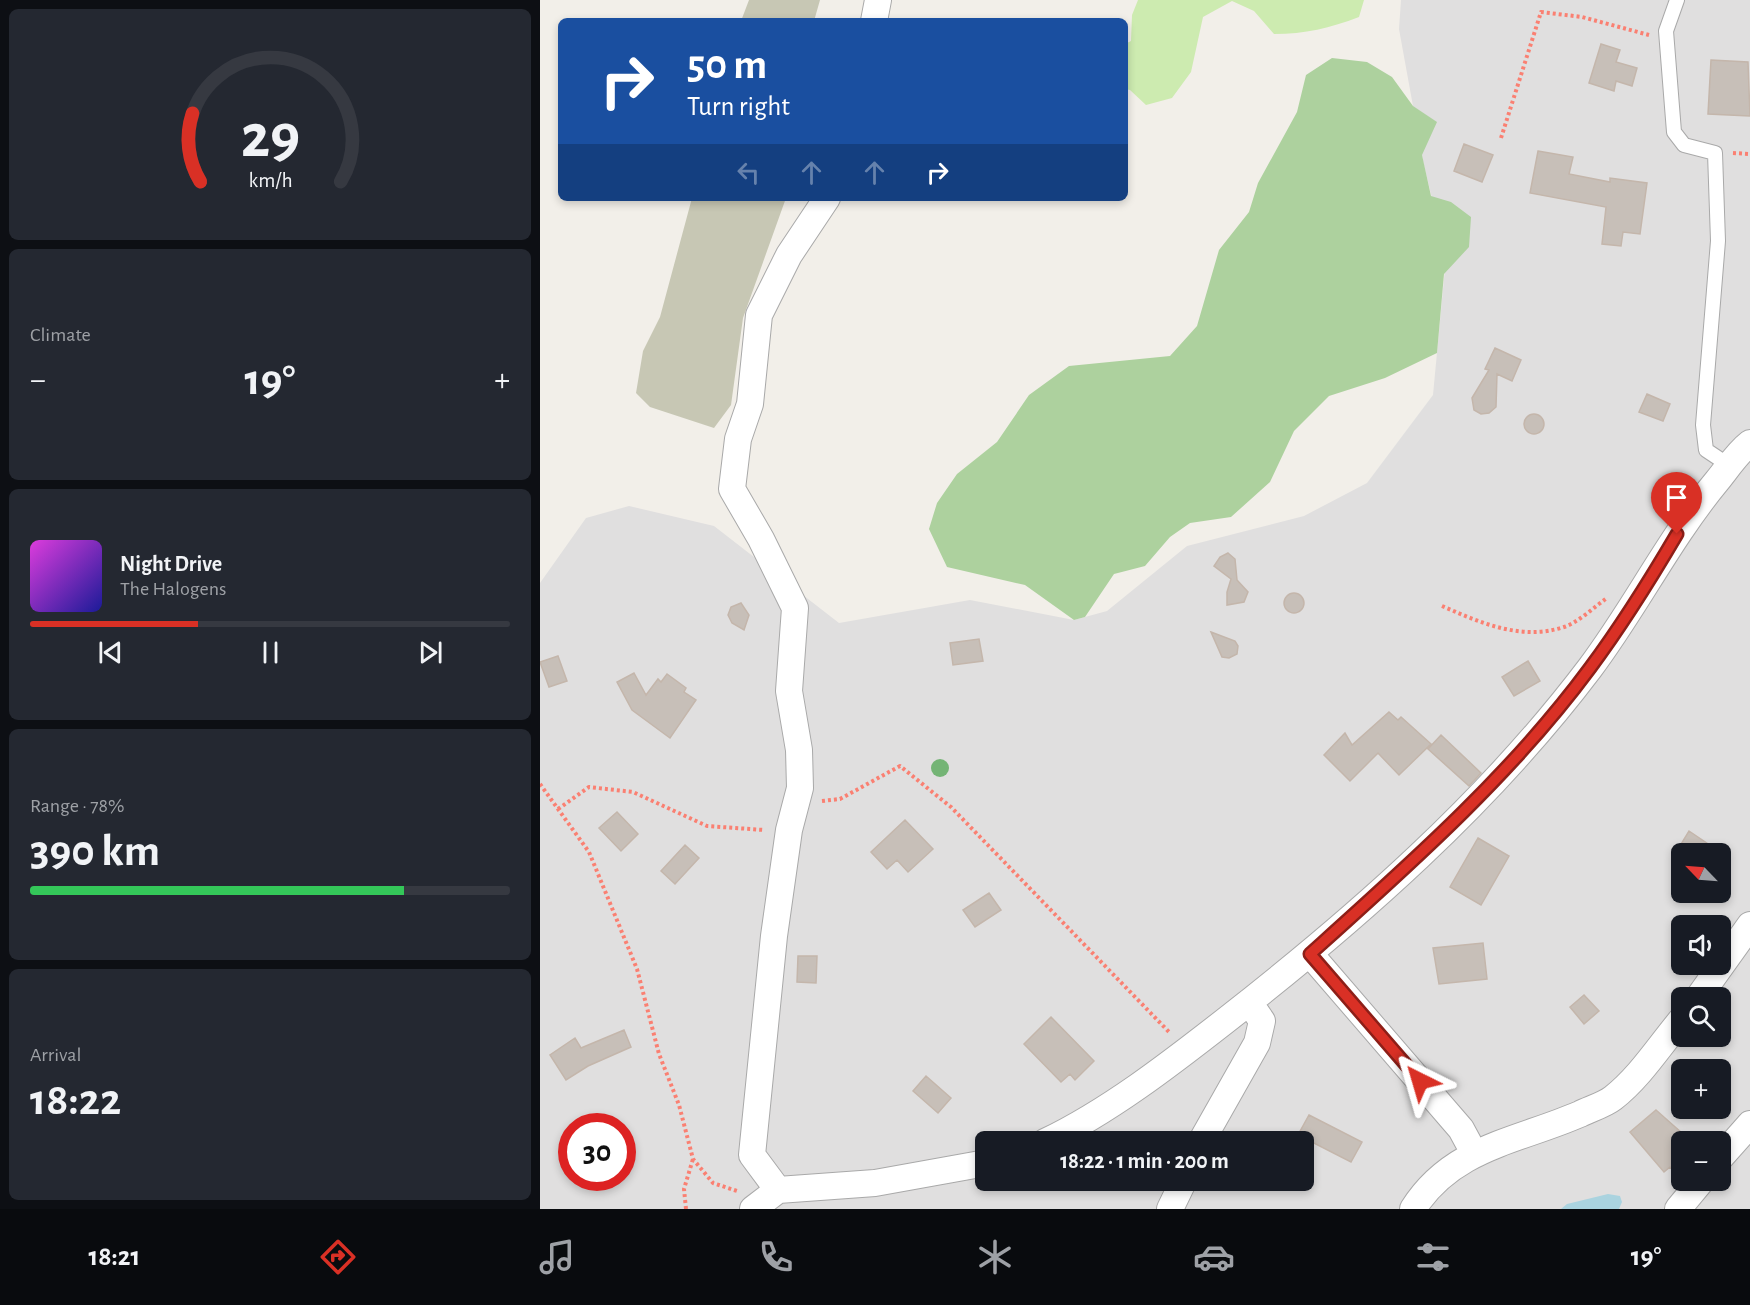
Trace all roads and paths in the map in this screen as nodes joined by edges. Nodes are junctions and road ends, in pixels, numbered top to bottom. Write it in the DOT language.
graph roads {
  1 [pos="878,0"];
  2 [pos="1677,0"];
  3 [pos="875,18"];
  4 [pos="1667,40"];
  5 [pos="1501,138"];
  6 [pos="825,201"];
  7 [pos="1750,443"];
  8 [pos="1730,466"];
  9 [pos="1635,602"];
  10 [pos="1442,606"];
  11 [pos="540,784"];
  12 [pos="796,803"];
  13 [pos="558,809"];
  14 [pos="789,830"];
  15 [pos="1750,925"];
  16 [pos="1310,954"];
  17 [pos="1706,987"];
  18 [pos="1249,1002"];
  19 [pos="1671,1032"];
  20 [pos="1187,1050"];
  21 [pos="1750,1124"];
  22 [pos="1063,1131"];
  23 [pos="1207,1131"];
  24 [pos="1731,1146"];
  25 [pos="1474,1153"];
  26 [pos="693,1159"];
  27 [pos="975,1165"];
  28 [pos="1179,1191"];
  29 [pos="1693,1191"];
  30 [pos="764,1199"];
  31 [pos="686,1209"];
  32 [pos="1170,1209"];
  33 [pos="1413,1209"];
  34 [pos="1678,1209"];
  1 -- 3 [label="street"];
  2 -- 4 [label="lane"];
  4 -- 5 [label="path"];
  4 -- 8 [label="lane"];
  6 -- 12 [label="street"];
  7 -- 8 [label="street"];
  8 -- 9 [label="street"];
  9 -- 10 [label="path"];
  9 -- 16 [label="street"];
  11 -- 13 [label="path"];
  12 -- 14 [label="street"];
  12 -- 20 [label="path"];
  13 -- 14 [label="path"];
  13 -- 26 [label="path"];
  14 -- 30 [label="street"];
  15 -- 17 [label="street"];
  16 -- 18 [label="street"];
  16 -- 25 [label="street"];
  18 -- 20 [label="street"];
  18 -- 23 [label="street"];
  19 -- 25 [label="street"];
  20 -- 22 [label="street"];
  21 -- 24 [label="street"];
  25 -- 33 [label="street"];
  26 -- 30 [label="path"];
  26 -- 31 [label="path"];
  27 -- 30 [label="street"];
  28 -- 32 [label="street"];
  29 -- 34 [label="street"];
}
